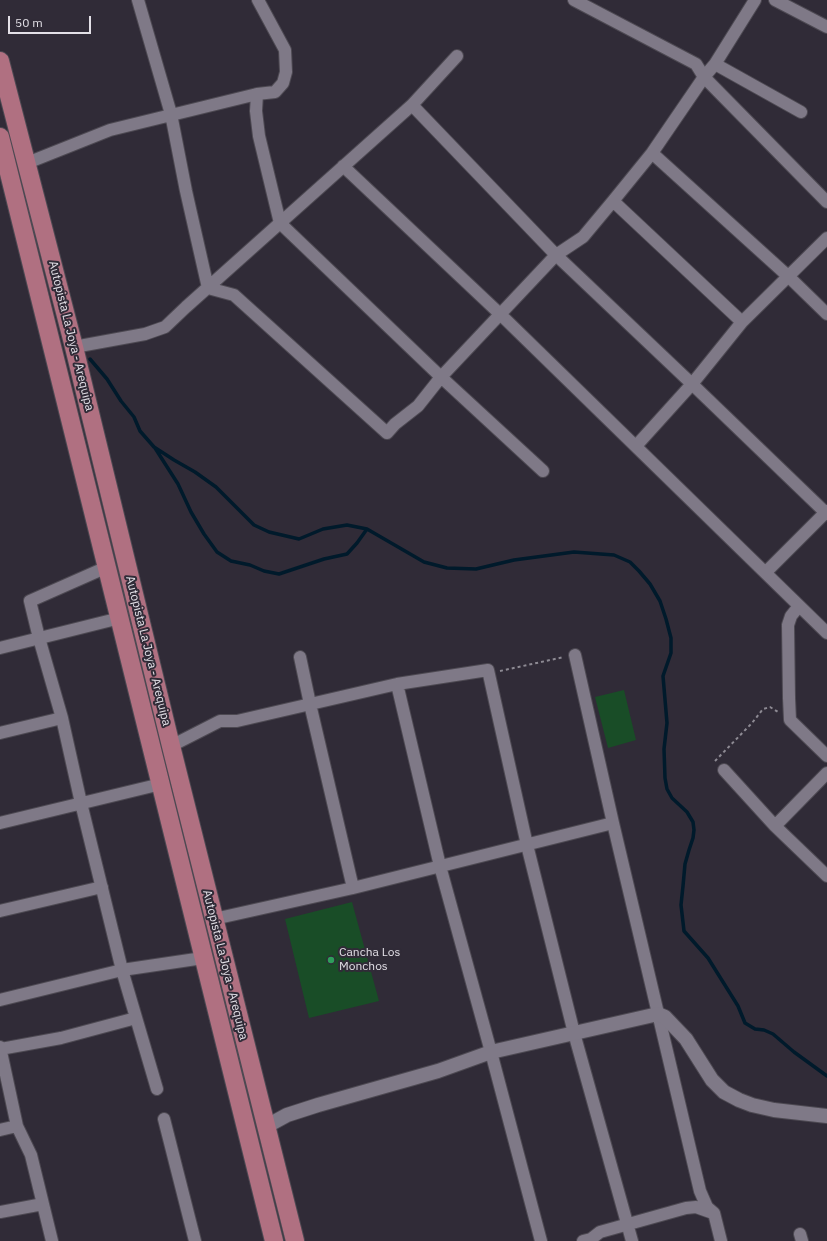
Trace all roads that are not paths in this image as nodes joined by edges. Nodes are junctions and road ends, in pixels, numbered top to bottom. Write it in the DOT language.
graph roads {
  1 [pos="138,0"];
  2 [pos="258,0"];
  3 [pos="574,0"];
  4 [pos="755,0"];
  5 [pos="775,0"];
  6 [pos="827,27"];
  7 [pos="457,56"];
  8 [pos="0,61"];
  9 [pos="715,64"];
  10 [pos="704,77"];
  11 [pos="257,94"];
  12 [pos="412,105"];
  13 [pos="801,112"];
  14 [pos="171,114"];
  15 [pos="0,137"];
  16 [pos="652,153"];
  17 [pos="27,163"];
  18 [pos="343,166"];
  19 [pos="613,201"];
  20 [pos="827,202"];
  21 [pos="280,223"];
  22 [pos="827,238"];
  23 [pos="556,256"];
  24 [pos="789,277"];
  25 [pos="208,288"];
  26 [pos="500,314"];
  27 [pos="827,314"];
  28 [pos="742,322"];
  29 [pos="74,347"];
  30 [pos="441,377"];
  31 [pos="692,384"];
  32 [pos="636,446"];
  33 [pos="543,471"];
  34 [pos="826,513"];
  35 [pos="107,567"];
  36 [pos="766,572"];
  37 [pos="799,606"];
  38 [pos="120,618"];
  39 [pos="827,633"];
  40 [pos="39,638"];
  41 [pos="0,648"];
  42 [pos="575,655"];
  43 [pos="300,657"];
  44 [pos="397,684"];
  45 [pos="310,704"];
  46 [pos="62,718"];
  47 [pos="0,733"];
  48 [pos="171,746"];
  49 [pos="827,756"];
  50 [pos="724,770"];
  51 [pos="827,773"];
  52 [pos="161,784"];
  53 [pos="81,803"];
  54 [pos="0,823"];
  55 [pos="613,823"];
  56 [pos="775,826"];
  57 [pos="526,845"];
  58 [pos="440,866"];
  59 [pos="827,876"];
  60 [pos="102,886"];
  61 [pos="353,888"];
  62 [pos="0,911"];
  63 [pos="214,919"];
  64 [pos="203,958"];
  65 [pos="122,970"];
  66 [pos="0,1000"];
  67 [pos="658,1014"];
  68 [pos="136,1018"];
  69 [pos="574,1033"];
  70 [pos="0,1048"];
  71 [pos="491,1052"];
  72 [pos="157,1088"];
  73 [pos="827,1116"];
  74 [pos="164,1119"];
  75 [pos="17,1126"];
  76 [pos="265,1127"];
  77 [pos="0,1130"];
  78 [pos="43,1204"];
  79 [pos="0,1212"];
  80 [pos="714,1213"];
  81 [pos="628,1224"];
  82 [pos="52,1241"];
  83 [pos="195,1241"];
  84 [pos="274,1241"];
  85 [pos="295,1241"];
  86 [pos="541,1241"];
  87 [pos="583,1241"];
  88 [pos="632,1241"];
  89 [pos="721,1241"];
  1 -- 14 [label="street"];
  2 -- 11 [label="street"];
  3 -- 10 [label="street"];
  4 -- 9 [label="street"];
  5 -- 6 [label="street"];
  7 -- 12 [label="street"];
  8 -- 17 [label="main road, Autopista La Joya - Arequipa"];
  9 -- 10 [label="street"];
  9 -- 13 [label="street"];
  10 -- 16 [label="street"];
  10 -- 20 [label="street"];
  11 -- 14 [label="street"];
  11 -- 21 [label="street"];
  12 -- 18 [label="street"];
  12 -- 23 [label="street"];
  14 -- 17 [label="street"];
  14 -- 25 [label="street"];
  15 -- 35 [label="main road, Autopista La Joya - Arequipa"];
  16 -- 19 [label="street"];
  16 -- 24 [label="street"];
  17 -- 29 [label="main road, Autopista La Joya - Arequipa"];
  18 -- 21 [label="street"];
  18 -- 26 [label="street"];
  19 -- 23 [label="street"];
  19 -- 28 [label="street"];
  21 -- 25 [label="street"];
  21 -- 30 [label="street"];
  22 -- 24 [label="street"];
  23 -- 26 [label="street"];
  23 -- 31 [label="street"];
  24 -- 27 [label="street"];
  24 -- 28 [label="street"];
  25 -- 29 [label="street"];
  25 -- 30 [label="street"];
  26 -- 30 [label="street"];
  26 -- 32 [label="street"];
  28 -- 31 [label="street"];
  29 -- 48 [label="main road, Autopista La Joya - Arequipa"];
  30 -- 33 [label="street"];
  31 -- 32 [label="street"];
  31 -- 34 [label="street"];
  32 -- 36 [label="street"];
  34 -- 36 [label="street"];
  35 -- 38 [label="main road, Autopista La Joya - Arequipa"];
  35 -- 40 [label="street"];
  36 -- 37 [label="street"];
  37 -- 39 [label="street"];
  37 -- 49 [label="street"];
  38 -- 40 [label="street"];
  38 -- 52 [label="main road, Autopista La Joya - Arequipa"];
  40 -- 41 [label="street"];
  40 -- 46 [label="street"];
  42 -- 55 [label="street"];
  43 -- 45 [label="street"];
  44 -- 45 [label="street"];
  44 -- 57 [label="street"];
  44 -- 58 [label="street"];
  45 -- 48 [label="street"];
  45 -- 61 [label="street"];
  46 -- 47 [label="street"];
  46 -- 53 [label="street"];
  48 -- 63 [label="main road, Autopista La Joya - Arequipa"];
  50 -- 56 [label="street"];
  51 -- 56 [label="street"];
  52 -- 53 [label="street"];
  52 -- 64 [label="main road, Autopista La Joya - Arequipa"];
  53 -- 54 [label="street"];
  53 -- 60 [label="street"];
  55 -- 57 [label="street"];
  55 -- 67 [label="street"];
  56 -- 59 [label="street"];
  57 -- 58 [label="street"];
  57 -- 69 [label="street"];
  58 -- 61 [label="street"];
  58 -- 71 [label="street"];
  60 -- 62 [label="street"];
  60 -- 65 [label="street"];
  61 -- 63 [label="street"];
  63 -- 76 [label="main road, Autopista La Joya - Arequipa"];
  64 -- 65 [label="street"];
  64 -- 84 [label="main road, Autopista La Joya - Arequipa"];
  65 -- 66 [label="street"];
  65 -- 68 [label="street"];
  67 -- 69 [label="street"];
  67 -- 73 [label="street"];
  67 -- 80 [label="street"];
  68 -- 70 [label="street"];
  68 -- 72 [label="street"];
  69 -- 71 [label="street"];
  69 -- 81 [label="street"];
  70 -- 75 [label="street"];
  71 -- 76 [label="street"];
  71 -- 86 [label="street"];
  74 -- 83 [label="street"];
  75 -- 77 [label="street"];
  75 -- 78 [label="street"];
  76 -- 85 [label="main road, Autopista La Joya - Arequipa"];
  78 -- 79 [label="street"];
  78 -- 82 [label="street"];
  80 -- 81 [label="street"];
  80 -- 89 [label="street"];
  81 -- 87 [label="street"];
  81 -- 88 [label="street"];
}
